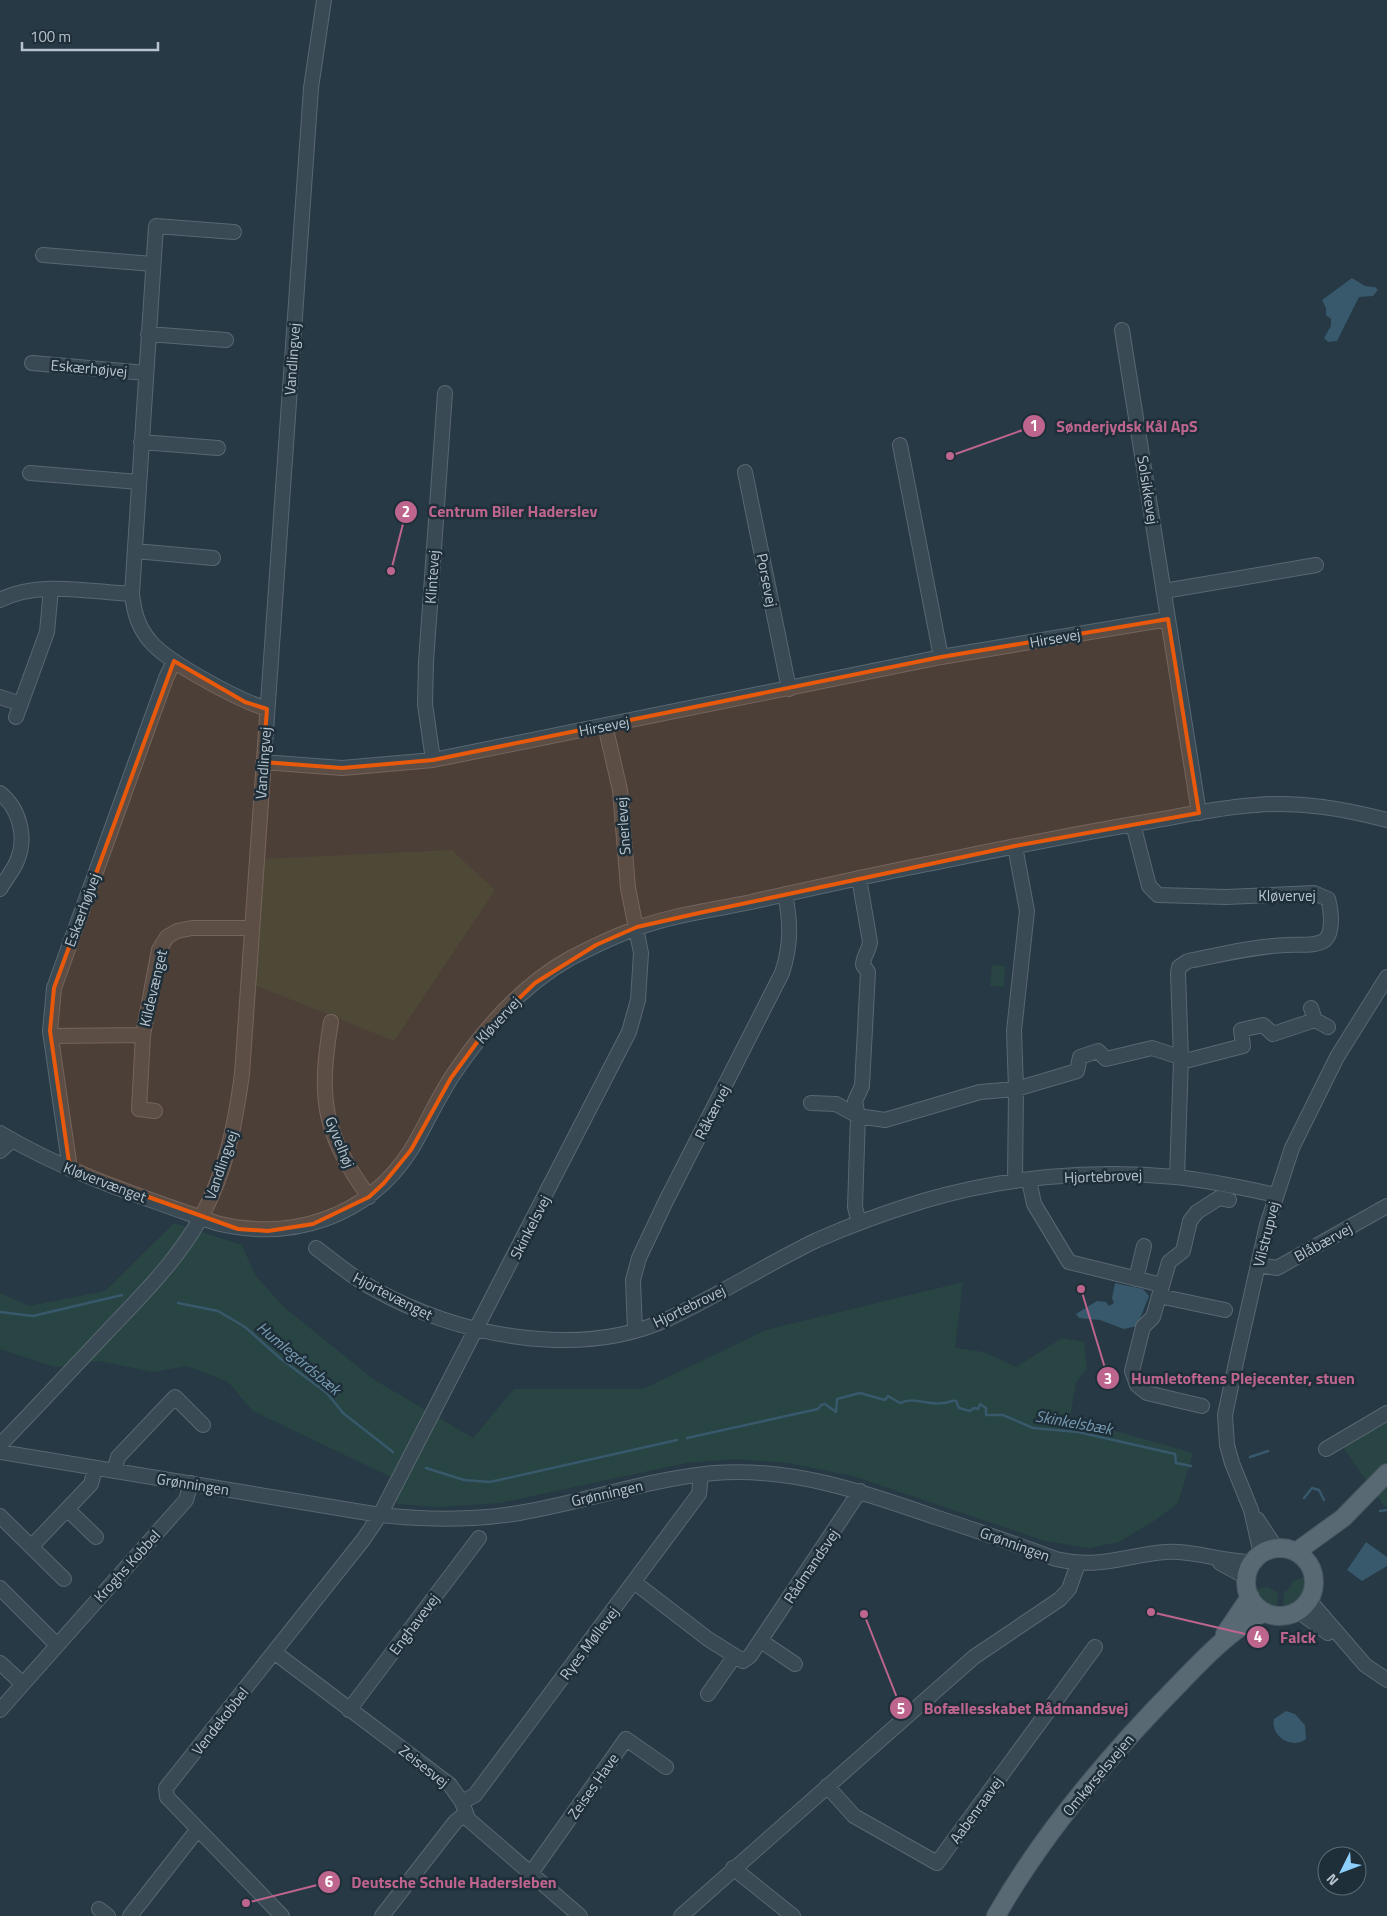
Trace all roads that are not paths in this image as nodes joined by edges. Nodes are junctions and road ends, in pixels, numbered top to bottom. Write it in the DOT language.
graph roads {
  1 [pos="324,0"];
  2 [pos="234,232"];
  3 [pos="43,255"];
  4 [pos="153,264"];
  5 [pos="1122,330"];
  6 [pos="148,334"];
  7 [pos="226,340"];
  8 [pos="32,363"];
  9 [pos="146,373"];
  10 [pos="445,393"];
  11 [pos="141,442"];
  12 [pos="900,446"];
  13 [pos="218,448"];
  14 [pos="745,472"];
  15 [pos="30,473"];
  16 [pos="140,482"];
  17 [pos="135,551"];
  18 [pos="213,558"];
  19 [pos="1316,565"];
  20 [pos="51,589"];
  21 [pos="1164,591"];
  22 [pos="132,594"];
  23 [pos="0,600"];
  24 [pos="1168,618"];
  25 [pos="941,657"];
  26 [pos="174,661"];
  27 [pos="789,688"];
  28 [pos="0,697"];
  29 [pos="21,704"];
  30 [pos="267,709"];
  31 [pos="16,718"];
  32 [pos="605,725"];
  33 [pos="433,760"];
  34 [pos="263,762"];
  35 [pos="0,793"];
  36 [pos="1199,813"];
  37 [pos="1387,820"];
  38 [pos="1133,824"];
  39 [pos="1015,846"];
  40 [pos="859,878"];
  41 [pos="0,888"];
  42 [pos="785,894"];
  43 [pos="637,927"];
  44 [pos="250,928"];
  45 [pos="1387,977"];
  46 [pos="1318,1019"];
  47 [pos="331,1022"];
  48 [pos="143,1035"];
  49 [pos="51,1036"];
  50 [pos="1181,1059"];
  51 [pos="1016,1089"];
  52 [pos="810,1103"];
  53 [pos="155,1111"];
  54 [pos="858,1116"];
  55 [pos="6,1136"];
  56 [pos="0,1151"];
  57 [pos="70,1169"];
  58 [pos="1177,1177"];
  59 [pos="1029,1180"];
  60 [pos="1015,1182"];
  61 [pos="1276,1195"];
  62 [pos="369,1197"];
  63 [pos="1229,1200"];
  64 [pos="1387,1206"];
  65 [pos="201,1218"];
  66 [pos="859,1223"];
  67 [pos="1144,1246"];
  68 [pos="316,1248"];
  69 [pos="1258,1265"];
  70 [pos="1136,1279"];
  71 [pos="1160,1290"];
  72 [pos="1225,1310"];
  73 [pos="478,1328"];
  74 [pos="635,1330"];
  75 [pos="1202,1406"];
  76 [pos="1387,1413"];
  77 [pos="203,1425"];
  78 [pos="0,1445"];
  79 [pos="1326,1449"];
  80 [pos="0,1452"];
  81 [pos="95,1469"];
  82 [pos="114,1471"];
  83 [pos="1387,1473"];
  84 [pos="701,1475"];
  85 [pos="191,1483"];
  86 [pos="860,1491"];
  87 [pos="67,1509"];
  88 [pos="380,1515"];
  89 [pos="0,1516"];
  90 [pos="1343,1518"];
  91 [pos="96,1537"];
  92 [pos="479,1538"];
  93 [pos="31,1547"];
  94 [pos="1296,1552"];
  95 [pos="1259,1560"];
  96 [pos="1078,1564"];
  97 [pos="1310,1566"];
  98 [pos="64,1579"];
  99 [pos="634,1582"];
  100 [pos="0,1588"];
  101 [pos="1250,1597"];
  102 [pos="1304,1605"];
  103 [pos="1264,1612"];
  104 [pos="761,1641"];
  105 [pos="58,1645"];
  106 [pos="1216,1646"];
  107 [pos="1095,1647"];
  108 [pos="274,1652"];
  109 [pos="734,1657"];
  110 [pos="0,1663"];
  111 [pos="795,1664"];
  112 [pos="1387,1680"];
  113 [pos="22,1684"];
  114 [pos="708,1694"];
  115 [pos="0,1710"];
  116 [pos="350,1710"];
  117 [pos="666,1767"];
  118 [pos="827,1786"];
  119 [pos="463,1808"];
  120 [pos="198,1829"];
  121 [pos="733,1868"];
  122 [pos="531,1873"];
  123 [pos="130,1916"];
  124 [pos="282,1916"];
  125 [pos="382,1916"];
  126 [pos="580,1916"];
  127 [pos="681,1916"];
  128 [pos="793,1916"];
  129 [pos="996,1916"];
  1 -- 30 [label="street, Vandlingvej"];
  2 -- 4 [label="street, Eskærhøjvej"];
  3 -- 4 [label="street"];
  4 -- 6 [label="street, Eskærhøjvej"];
  5 -- 21 [label="street, Solsikkevej"];
  6 -- 7 [label="street"];
  6 -- 9 [label="street, Eskærhøjvej"];
  8 -- 9 [label="street, Eskærhøjvej"];
  9 -- 11 [label="street, Eskærhøjvej"];
  10 -- 33 [label="street, Klintevej"];
  11 -- 13 [label="street"];
  11 -- 16 [label="street, Eskærhøjvej"];
  12 -- 25 [label="street"];
  14 -- 27 [label="street, Porsevej"];
  15 -- 16 [label="street"];
  16 -- 17 [label="street, Eskærhøjvej"];
  17 -- 18 [label="street"];
  17 -- 22 [label="street, Eskærhøjvej"];
  19 -- 21 [label="street"];
  20 -- 22 [label="street"];
  20 -- 23 [label="street"];
  20 -- 29 [label="street"];
  21 -- 24 [label="street, Solsikkevej"];
  22 -- 26 [label="street, Eskærhøjvej"];
  24 -- 25 [label="street, Hirsevej"];
  24 -- 36 [label="street, Solsikkevej"];
  25 -- 27 [label="street, Hirsevej"];
  26 -- 30 [label="street, Eskærhøjvej"];
  26 -- 49 [label="street, Eskærhøjvej"];
  27 -- 32 [label="street, Hirsevej"];
  28 -- 29 [label="street"];
  29 -- 31 [label="street"];
  30 -- 34 [label="street, Vandlingvej"];
  32 -- 33 [label="street, Hirsevej"];
  32 -- 43 [label="street, Snerlevej"];
  33 -- 34 [label="street, Hirsevej"];
  34 -- 44 [label="street, Vandlingvej"];
  35 -- 41 [label="street"];
  36 -- 37 [label="street, Kløvervej"];
  36 -- 38 [label="street, Kløvervej"];
  38 -- 39 [label="street, Kløvervej"];
  38 -- 50 [label="street, Kløvervej"];
  39 -- 40 [label="street, Kløvervej"];
  39 -- 51 [label="street"];
  40 -- 42 [label="street, Kløvervej"];
  40 -- 54 [label="street"];
  42 -- 43 [label="street, Kløvervej"];
  42 -- 74 [label="street, Råkærvej"];
  43 -- 62 [label="street, Kløvervej"];
  43 -- 73 [label="street, Skinkelsvej"];
  44 -- 48 [label="street, Kildevænget"];
  44 -- 65 [label="street, Vandlingvej"];
  45 -- 61 [label="street, Vilstrupvej"];
  46 -- 50 [label="street"];
  47 -- 62 [label="street, Gyvelhøj"];
  48 -- 49 [label="street, Kildevænget"];
  48 -- 53 [label="street, Kildevænget"];
  49 -- 57 [label="street, Eskærhøjvej"];
  50 -- 51 [label="street"];
  50 -- 58 [label="street"];
  51 -- 54 [label="street"];
  51 -- 60 [label="street"];
  52 -- 54 [label="street"];
  54 -- 66 [label="street"];
  55 -- 56 [label="street, Kløvervænget"];
  55 -- 57 [label="street, Kløvervænget"];
  57 -- 65 [label="street, Kløvervænget"];
  58 -- 59 [label="street, Hjortebrovej"];
  58 -- 61 [label="street, Hjortebrovej"];
  59 -- 60 [label="street, Hjortebrovej"];
  59 -- 70 [label="street"];
  60 -- 66 [label="street, Hjortebrovej"];
  61 -- 69 [label="street, Vilstrupvej"];
  62 -- 65 [label="street, Kløvervej"];
  63 -- 71 [label="street"];
  64 -- 69 [label="street, Blåbærvej"];
  65 -- 78 [label="street, Vandlingvej"];
  66 -- 74 [label="street, Hjortebrovej"];
  67 -- 70 [label="street"];
  68 -- 73 [label="street, Hjortevænget"];
  69 -- 95 [label="street, Vilstrupvej"];
  70 -- 71 [label="street"];
  71 -- 72 [label="street"];
  71 -- 75 [label="street"];
  73 -- 74 [label="street, Hjortebrovej"];
  73 -- 88 [label="street, Skinkelsvej"];
  76 -- 79 [label="street"];
  77 -- 82 [label="street"];
  80 -- 81 [label="street, Grønningen"];
  81 -- 82 [label="street, Grønningen"];
  81 -- 87 [label="street"];
  82 -- 85 [label="street, Grønningen"];
  83 -- 90 [label="main road"];
  84 -- 86 [label="street, Grønningen"];
  84 -- 88 [label="street, Grønningen"];
  84 -- 99 [label="street, Ryes Møllevej"];
  85 -- 88 [label="street, Grønningen"];
  85 -- 105 [label="street, Kroghs Kobbel"];
  86 -- 96 [label="street, Grønningen"];
  86 -- 104 [label="street, Rådmandsvej"];
  87 -- 91 [label="street"];
  87 -- 93 [label="street"];
  88 -- 108 [label="street, Vendekobbel"];
  89 -- 93 [label="street"];
  90 -- 94 [label="main road"];
  90 -- 97 [label="main road"];
  92 -- 116 [label="street, Enghavevej"];
  93 -- 98 [label="street"];
  94 -- 95 [label="main road"];
  94 -- 97 [label="main road"];
  95 -- 96 [label="street, Grønningen"];
  95 -- 101 [label="main road"];
  96 -- 118 [label="street"];
  97 -- 102 [label="main road"];
  99 -- 109 [label="street"];
  99 -- 119 [label="street, Ryes Møllevej"];
  100 -- 105 [label="street"];
  101 -- 103 [label="main road"];
  101 -- 106 [label="main road, Omkørselsvejen"];
  102 -- 103 [label="main road"];
  102 -- 112 [label="street"];
  103 -- 106 [label="main road, Omkørselsvejen"];
  104 -- 109 [label="street, Rådmandsvej"];
  104 -- 111 [label="street"];
  105 -- 113 [label="street, Kroghs Kobbel"];
  106 -- 129 [label="main road, Omkørselsvejen"];
  107 -- 118 [label="street, Aabenraavej"];
  108 -- 116 [label="street, Zeisesvej"];
  108 -- 120 [label="street, Vendekobbel"];
  109 -- 114 [label="street"];
  110 -- 113 [label="street"];
  113 -- 115 [label="street, Kroghs Kobbel"];
  116 -- 119 [label="street, Zeisesvej"];
  117 -- 122 [label="street, Zeises Have"];
  118 -- 121 [label="street"];
  119 -- 122 [label="street, Zeisesvej"];
  119 -- 125 [label="street, Ryes Møllevej"];
  120 -- 123 [label="street"];
  120 -- 124 [label="street, Vendekobbel"];
  121 -- 127 [label="street"];
  121 -- 128 [label="street"];
  122 -- 126 [label="street, Zeisesvej"];
}
